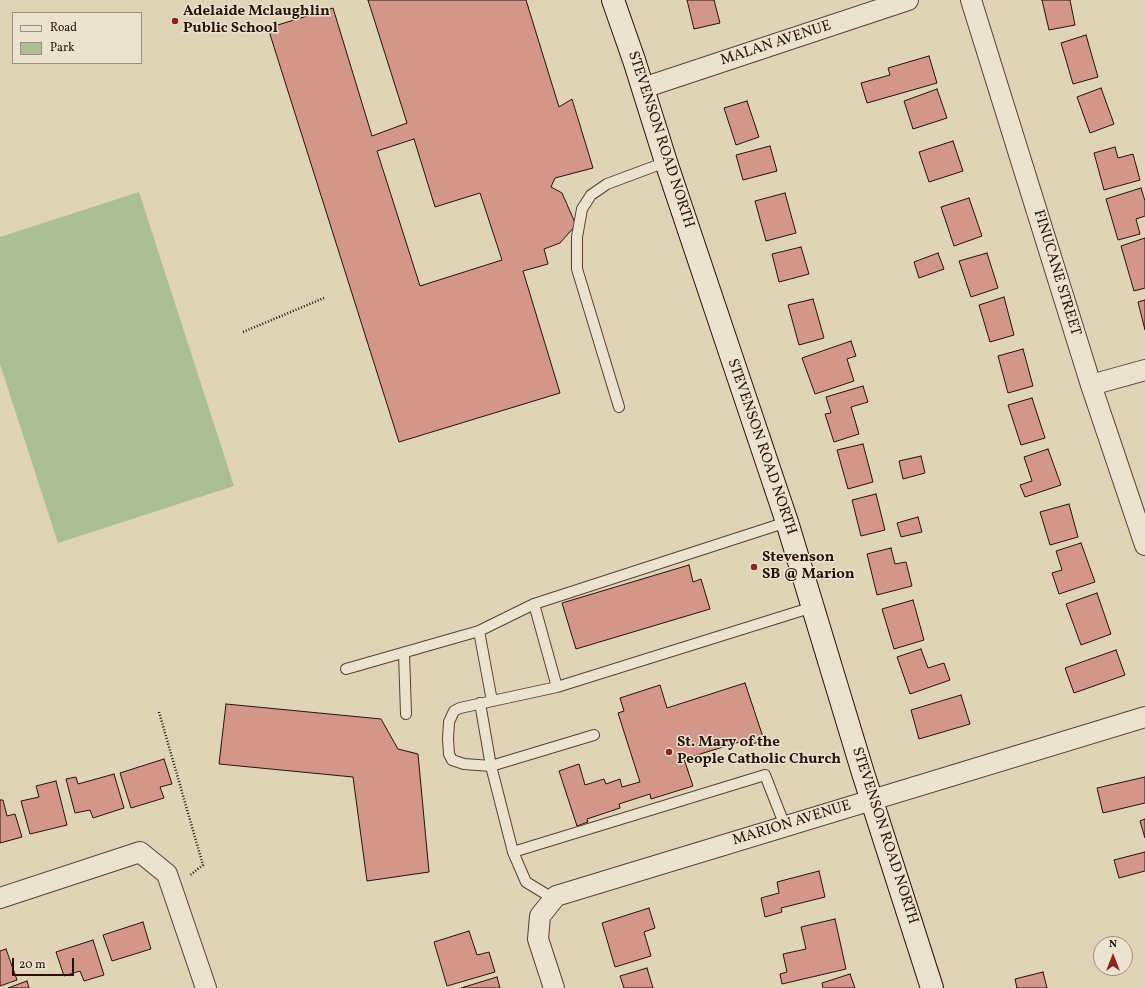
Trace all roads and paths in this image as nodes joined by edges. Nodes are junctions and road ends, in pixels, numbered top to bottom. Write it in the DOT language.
graph roads {
  1 [pos="613,0"];
  2 [pos="908,0"];
  3 [pos="971,0"];
  4 [pos="643,88"];
  5 [pos="666,162"];
  6 [pos="324,298"];
  7 [pos="243,332"];
  8 [pos="1145,370"];
  9 [pos="1090,385"];
  10 [pos="619,407"];
  11 [pos="787,522"];
  12 [pos="1145,545"];
  13 [pos="534,604"];
  14 [pos="813,607"];
  15 [pos="479,631"];
  16 [pos="404,653"];
  17 [pos="346,669"];
  18 [pos="557,687"];
  19 [pos="492,701"];
  20 [pos="480,703"];
  21 [pos="159,712"];
  22 [pos="406,714"];
  23 [pos="1145,717"];
  24 [pos="594,735"];
  25 [pos="491,766"];
  26 [pos="872,800"];
  27 [pos="785,826"];
  28 [pos="513,852"];
  29 [pos="172,889"];
  30 [pos="0,898"];
  31 [pos="554,899"];
  32 [pos="206,988"];
  33 [pos="554,988"];
  34 [pos="932,988"];
  1 -- 4 [label="main road, STEVENSON ROAD NORTH"];
  2 -- 4 [label="street, MALAN AVENUE"];
  3 -- 9 [label="street, FINUCANE STREET"];
  4 -- 5 [label="main road, STEVENSON ROAD NORTH"];
  5 -- 10 [label="lane"];
  5 -- 11 [label="main road, STEVENSON ROAD NORTH"];
  6 -- 7 [label="path"];
  8 -- 9 [label="street"];
  9 -- 12 [label="street, FINUCANE STREET"];
  11 -- 13 [label="lane"];
  11 -- 14 [label="main road, STEVENSON ROAD NORTH"];
  13 -- 15 [label="lane"];
  13 -- 18 [label="lane"];
  14 -- 18 [label="lane"];
  14 -- 26 [label="main road, STEVENSON ROAD NORTH"];
  15 -- 16 [label="lane"];
  15 -- 19 [label="lane"];
  16 -- 17 [label="lane"];
  16 -- 22 [label="lane"];
  18 -- 19 [label="lane"];
  19 -- 20 [label="lane"];
  20 -- 25 [label="lane"];
  20 -- 25 [label="lane"];
  21 -- 29 [label="path"];
  23 -- 26 [label="street, MARION AVENUE"];
  24 -- 25 [label="lane"];
  25 -- 28 [label="lane"];
  26 -- 27 [label="street, MARION AVENUE"];
  26 -- 34 [label="main road, STEVENSON ROAD NORTH"];
  27 -- 28 [label="lane"];
  27 -- 31 [label="street, MARION AVENUE"];
  28 -- 31 [label="lane"];
  29 -- 30 [label="street"];
  29 -- 32 [label="street"];
  31 -- 33 [label="street, MARION AVENUE"];
}
